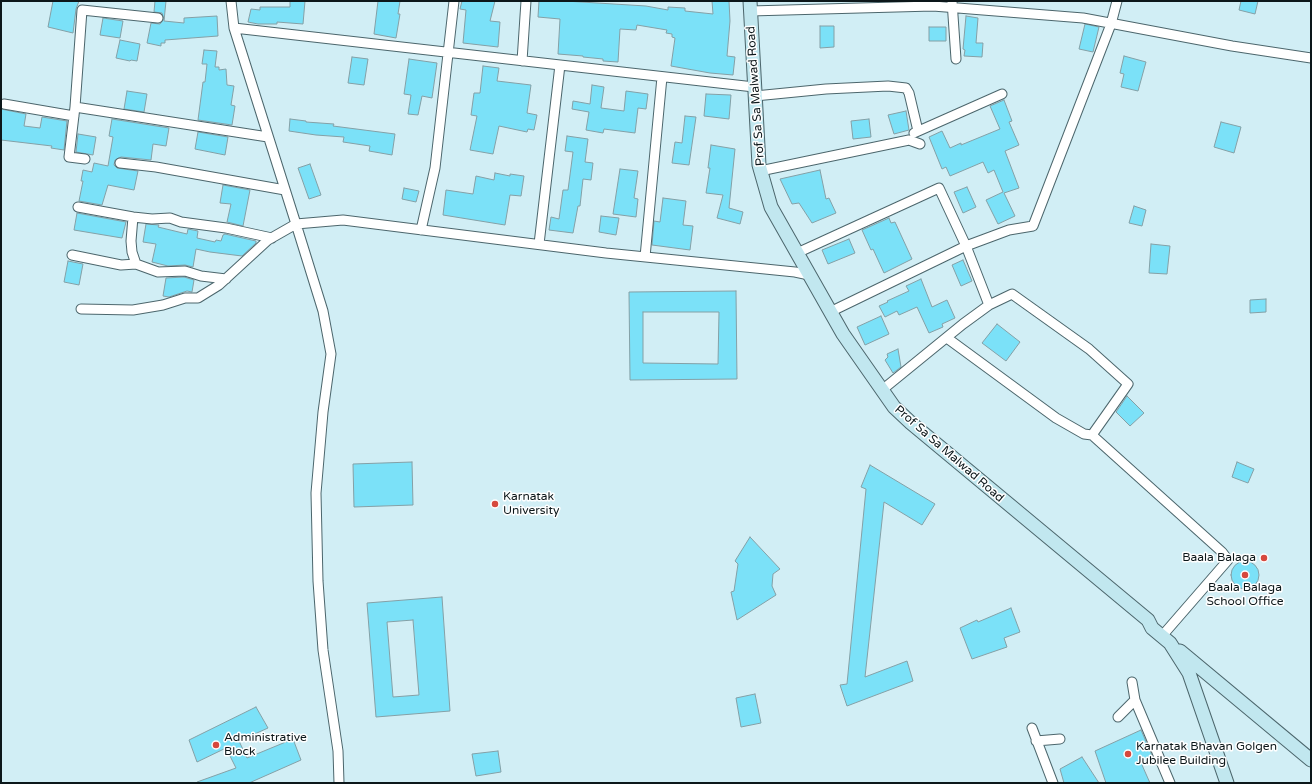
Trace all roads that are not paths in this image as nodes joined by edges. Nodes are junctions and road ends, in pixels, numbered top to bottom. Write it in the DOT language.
graph roads {
  1 [pos="230,1"];
  2 [pos="454,1"];
  3 [pos="526,1"];
  4 [pos="1117,1"];
  5 [pos="952,4"];
  6 [pos="750,6"];
  7 [pos="158,18"];
  8 [pos="1111,24"];
  9 [pos="234,28"];
  10 [pos="449,53"];
  11 [pos="1311,58"];
  12 [pos="956,59"];
  13 [pos="522,61"];
  14 [pos="560,65"];
  15 [pos="662,77"];
  16 [pos="755,92"];
  17 [pos="1002,94"];
  18 [pos="4,104"];
  19 [pos="75,112"];
  20 [pos="918,131"];
  21 [pos="268,137"];
  22 [pos="909,140"];
  23 [pos="920,144"];
  24 [pos="85,159"];
  25 [pos="120,163"];
  26 [pos="760,171"];
  27 [pos="285,190"];
  28 [pos="78,207"];
  29 [pos="133,217"];
  30 [pos="296,224"];
  31 [pos="421,230"];
  32 [pos="272,238"];
  33 [pos="539,244"];
  34 [pos="966,246"];
  35 [pos="797,253"];
  36 [pos="72,255"];
  37 [pos="645,257"];
  38 [pos="136,264"];
  39 [pos="809,275"];
  40 [pos="226,279"];
  41 [pos="989,305"];
  42 [pos="81,309"];
  43 [pos="830,312"];
  44 [pos="946,338"];
  45 [pos="882,390"];
  46 [pos="1092,435"];
  47 [pos="1166,640"];
  48 [pos="1132,682"];
  49 [pos="1135,700"];
  50 [pos="1118,716"];
  51 [pos="1032,728"];
  52 [pos="1060,740"];
  53 [pos="1036,741"];
  54 [pos="1311,760"];
  55 [pos="339,783"];
  56 [pos="1053,783"];
  57 [pos="1170,783"];
  58 [pos="1227,783"];
  1 -- 9 [label="street"];
  2 -- 10 [label="street"];
  3 -- 13 [label="street"];
  4 -- 8 [label="street"];
  5 -- 6 [label="street"];
  5 -- 8 [label="street"];
  5 -- 12 [label="street"];
  6 -- 16 [label="street, Prof Sa Sa Malwad Road"];
  7 -- 19 [label="street"];
  8 -- 11 [label="street"];
  8 -- 34 [label="street"];
  9 -- 10 [label="street"];
  9 -- 21 [label="street"];
  10 -- 13 [label="street"];
  10 -- 31 [label="street"];
  13 -- 14 [label="street"];
  14 -- 15 [label="street"];
  14 -- 33 [label="street"];
  15 -- 16 [label="street"];
  15 -- 37 [label="street"];
  16 -- 20 [label="street"];
  16 -- 26 [label="street, Prof Sa Sa Malwad Road"];
  17 -- 20 [label="street"];
  18 -- 19 [label="street"];
  19 -- 21 [label="street"];
  19 -- 24 [label="street"];
  20 -- 22 [label="street"];
  21 -- 27 [label="street"];
  22 -- 23 [label="street"];
  22 -- 26 [label="street"];
  25 -- 27 [label="street"];
  26 -- 35 [label="street, Prof Sa Sa Malwad Road"];
  27 -- 30 [label="street"];
  28 -- 29 [label="street"];
  29 -- 32 [label="street"];
  29 -- 38 [label="street"];
  30 -- 31 [label="street"];
  30 -- 32 [label="street"];
  30 -- 55 [label="street"];
  31 -- 33 [label="street"];
  32 -- 40 [label="street"];
  33 -- 37 [label="street"];
  34 -- 35 [label="street"];
  34 -- 41 [label="street"];
  34 -- 43 [label="street"];
  35 -- 39 [label="street, Prof Sa Sa Malwad Road"];
  36 -- 38 [label="street"];
  37 -- 39 [label="street"];
  38 -- 40 [label="street"];
  39 -- 43 [label="street, Prof Sa Sa Malwad Road"];
  40 -- 42 [label="street"];
  41 -- 44 [label="street"];
  41 -- 46 [label="street"];
  43 -- 45 [label="street, Prof Sa Sa Malwad Road"];
  44 -- 45 [label="street"];
  44 -- 46 [label="street"];
  45 -- 47 [label="street, Prof Sa Sa Malwad Road"];
  46 -- 47 [label="street"];
  47 -- 54 [label="street"];
  47 -- 58 [label="street, Prof Sa Sa Malwad Road"];
  48 -- 49 [label="street"];
  49 -- 50 [label="street"];
  49 -- 57 [label="street"];
  51 -- 53 [label="street"];
  52 -- 53 [label="street"];
  53 -- 56 [label="street"];
}
